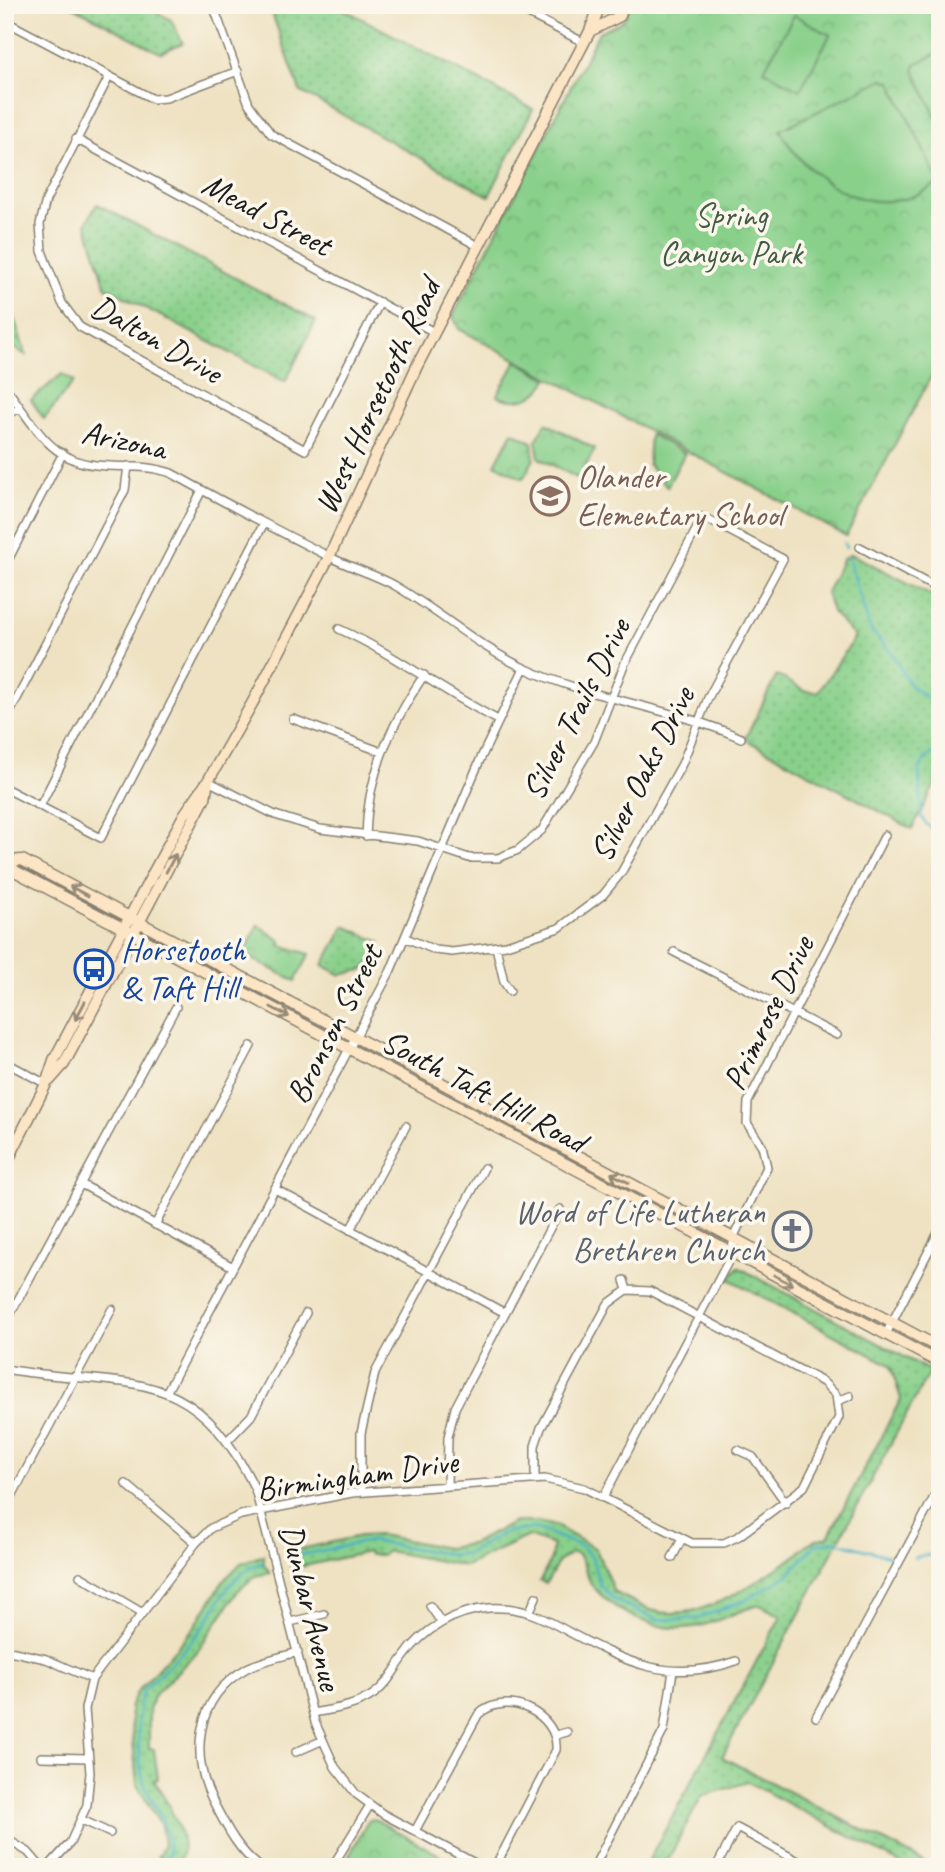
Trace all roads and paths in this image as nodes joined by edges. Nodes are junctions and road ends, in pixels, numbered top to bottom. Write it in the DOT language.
graph roads {
  1 [pos="213,5"];
  2 [pos="511,5"];
  3 [pos="600,5"];
  4 [pos="623,5"];
  5 [pos="5,21"];
  6 [pos="590,32"];
  7 [pos="583,42"];
  8 [pos="237,71"];
  9 [pos="109,77"];
  10 [pos="76,139"];
  11 [pos="478,246"];
  12 [pos="380,302"];
  13 [pos="434,332"];
  14 [pos="5,387"];
  15 [pos="19,409"];
  16 [pos="5,415"];
  17 [pos="63,453"];
  18 [pos="128,466"];
  19 [pos="202,490"];
  20 [pos="264,523"];
  21 [pos="860,547"];
  22 [pos="329,557"];
  23 [pos="783,559"];
  24 [pos="5,566"];
  25 [pos="940,590"];
  26 [pos="339,629"];
  27 [pos="524,668"];
  28 [pos="424,675"];
  29 [pos="609,696"];
  30 [pos="293,719"];
  31 [pos="498,720"];
  32 [pos="701,721"];
  33 [pos="5,722"];
  34 [pos="741,737"];
  35 [pos="382,752"];
  36 [pos="208,781"];
  37 [pos="5,788"];
  38 [pos="40,806"];
  39 [pos="885,835"];
  40 [pos="366,836"];
  41 [pos="443,850"];
  42 [pos="7,860"];
  43 [pos="134,920"];
  44 [pos="128,932"];
  45 [pos="406,938"];
  46 [pos="496,947"];
  47 [pos="674,952"];
  48 [pos="510,991"];
  49 [pos="176,1007"];
  50 [pos="793,1014"];
  51 [pos="837,1035"];
  52 [pos="356,1038"];
  53 [pos="251,1046"];
  54 [pos="350,1049"];
  55 [pos="5,1062"];
  56 [pos="46,1084"];
  57 [pos="406,1126"];
  58 [pos="5,1166"];
  59 [pos="484,1168"];
  60 [pos="81,1184"];
  61 [pos="275,1189"];
  62 [pos="560,1209"];
  63 [pos="156,1225"];
  64 [pos="940,1229"];
  65 [pos="350,1230"];
  66 [pos="734,1238"];
  67 [pos="732,1252"];
  68 [pos="233,1267"];
  69 [pos="428,1272"];
  70 [pos="624,1280"];
  71 [pos="627,1290"];
  72 [pos="112,1310"];
  73 [pos="306,1313"];
  74 [pos="505,1313"];
  75 [pos="700,1317"];
  76 [pos="893,1323"];
  77 [pos="5,1324"];
  78 [pos="887,1334"];
  79 [pos="940,1348"];
  80 [pos="940,1363"];
  81 [pos="5,1369"];
  82 [pos="75,1377"];
  83 [pos="166,1393"];
  84 [pos="850,1396"];
  85 [pos="838,1401"];
  86 [pos="228,1440"];
  87 [pos="737,1450"];
  88 [pos="535,1479"];
  89 [pos="126,1483"];
  90 [pos="447,1486"];
  91 [pos="940,1486"];
  92 [pos="361,1492"];
  93 [pos="603,1498"];
  94 [pos="786,1503"];
  95 [pos="5,1509"];
  96 [pos="261,1510"];
  97 [pos="682,1539"];
  98 [pos="195,1543"];
  99 [pos="672,1558"];
  100 [pos="80,1576"];
  101 [pos="536,1597"];
  102 [pos="430,1606"];
  103 [pos="530,1611"];
  104 [pos="141,1612"];
  105 [pos="324,1614"];
  106 [pos="290,1622"];
  107 [pos="441,1622"];
  108 [pos="5,1650"];
  109 [pos="298,1652"];
  110 [pos="736,1661"];
  111 [pos="673,1671"];
  112 [pos="92,1679"];
  113 [pos="313,1713"];
  114 [pos="816,1717"];
  115 [pos="567,1732"];
  116 [pos="556,1735"];
  117 [pos="321,1741"];
  118 [pos="296,1752"];
  119 [pos="41,1757"];
  120 [pos="88,1758"];
  121 [pos="370,1805"];
  122 [pos="82,1820"];
  123 [pos="415,1831"];
  124 [pos="110,1833"];
  125 [pos="5,1838"];
  126 [pos="41,1867"];
  127 [pos="48,1867"];
  128 [pos="260,1867"];
  129 [pos="332,1867"];
  130 [pos="482,1867"];
  131 [pos="495,1867"];
  132 [pos="594,1867"];
  133 [pos="716,1867"];
  134 [pos="809,1867"];
  1 -- 8 [label="street"];
  2 -- 7 [label="street"];
  3 -- 6 [label="main road, West Horsetooth Road"];
  4 -- 6 [label="main road, West Horsetooth Road"];
  5 -- 9 [label="street"];
  6 -- 7 [label="main road, West Horsetooth Road"];
  7 -- 11 [label="main road, West Horsetooth Road"];
  8 -- 9 [label="street"];
  8 -- 11 [label="street"];
  9 -- 10 [label="street, Dalton Drive"];
  10 -- 12 [label="street, Mead Street"];
  10 -- 12 [label="street, Dalton Drive"];
  11 -- 13 [label="main road, West Horsetooth Road"];
  12 -- 13 [label="street, Mead Street"];
  13 -- 22 [label="main road, West Horsetooth Road"];
  14 -- 15 [label="street, Arizona"];
  15 -- 16 [label="street"];
  15 -- 17 [label="street, Arizona"];
  17 -- 18 [label="street, Arizona"];
  17 -- 24 [label="street"];
  18 -- 19 [label="street, Arizona"];
  18 -- 33 [label="street"];
  19 -- 20 [label="street, Arizona"];
  19 -- 38 [label="street"];
  20 -- 22 [label="street, Arizona"];
  20 -- 38 [label="street"];
  21 -- 25 [label="street"];
  22 -- 27 [label="street, Arizona"];
  22 -- 36 [label="main road, West Horsetooth Road"];
  23 -- 29 [label="street, Silver Trails Drive"];
  23 -- 32 [label="street, Silver Oaks Drive"];
  26 -- 28 [label="street"];
  27 -- 29 [label="street, Arizona"];
  27 -- 31 [label="street, Bronson Street"];
  28 -- 31 [label="street"];
  28 -- 35 [label="street"];
  29 -- 32 [label="street, Arizona"];
  29 -- 41 [label="street, Silver Trails Drive"];
  30 -- 35 [label="street"];
  31 -- 41 [label="street, Bronson Street"];
  32 -- 34 [label="street, Arizona"];
  32 -- 46 [label="street, Silver Oaks Drive"];
  35 -- 40 [label="street"];
  36 -- 40 [label="street, Silver Trails Drive"];
  36 -- 43 [label="main road, West Horsetooth Road"];
  37 -- 38 [label="street"];
  39 -- 50 [label="street, Primrose Drive"];
  40 -- 41 [label="street, Silver Trails Drive"];
  41 -- 45 [label="street, Bronson Street"];
  43 -- 42 [label="main road, South Taft Hill Road, one-way"];
  42 -- 44 [label="main road, South Taft Hill Road"];
  43 -- 44 [label="main road, West Horsetooth Road"];
  43 -- 52 [label="main road, South Taft Hill Road"];
  44 -- 54 [label="main road, South Taft Hill Road, one-way"];
  44 -- 56 [label="main road, West Horsetooth Road"];
  45 -- 46 [label="street, Silver Oaks Drive"];
  45 -- 52 [label="street, Bronson Street"];
  46 -- 48 [label="street"];
  47 -- 50 [label="street"];
  49 -- 60 [label="street"];
  50 -- 51 [label="street"];
  50 -- 66 [label="street, Primrose Drive"];
  52 -- 54 [label="street, Bronson Street"];
  66 -- 52 [label="main road, South Taft Hill Road, one-way"];
  53 -- 63 [label="street"];
  54 -- 61 [label="street, Bronson Street"];
  54 -- 67 [label="main road, South Taft Hill Road"];
  55 -- 56 [label="street"];
  56 -- 58 [label="main road, West Horsetooth Road"];
  57 -- 65 [label="street"];
  59 -- 69 [label="street"];
  60 -- 63 [label="street"];
  60 -- 77 [label="street"];
  61 -- 65 [label="street"];
  61 -- 68 [label="street, Bronson Street"];
  62 -- 74 [label="street"];
  63 -- 68 [label="street"];
  64 -- 76 [label="street"];
  65 -- 69 [label="street"];
  66 -- 67 [label="street, Primrose Drive"];
  66 -- 76 [label="main road, South Taft Hill Road"];
  67 -- 75 [label="street, Primrose Drive"];
  67 -- 78 [label="main road, South Taft Hill Road, one-way"];
  68 -- 83 [label="street, Bronson Street"];
  69 -- 74 [label="street"];
  69 -- 92 [label="street"];
  70 -- 71 [label="street"];
  71 -- 75 [label="street"];
  71 -- 88 [label="street"];
  72 -- 82 [label="street"];
  73 -- 86 [label="street"];
  74 -- 90 [label="street"];
  75 -- 85 [label="street"];
  75 -- 93 [label="street, Primrose Drive"];
  76 -- 78 [label="street"];
  76 -- 79 [label="main road, South Taft Hill Road"];
  78 -- 80 [label="main road, South Taft Hill Road"];
  81 -- 82 [label="street, Dunbar Avenue"];
  82 -- 83 [label="street, Dunbar Avenue"];
  82 -- 95 [label="street"];
  83 -- 86 [label="street, Dunbar Avenue"];
  84 -- 85 [label="street"];
  85 -- 94 [label="street, Birmingham Drive"];
  86 -- 96 [label="street, Dunbar Avenue"];
  87 -- 94 [label="street"];
  88 -- 90 [label="street, Birmingham Drive"];
  88 -- 93 [label="street, Birmingham Drive"];
  89 -- 98 [label="street"];
  90 -- 92 [label="street, Birmingham Drive"];
  91 -- 114 [label="street"];
  92 -- 96 [label="street, Birmingham Drive"];
  93 -- 97 [label="street, Birmingham Drive"];
  94 -- 97 [label="street, Birmingham Drive"];
  96 -- 98 [label="street, Birmingham Drive"];
  96 -- 106 [label="street, Dunbar Avenue"];
  97 -- 99 [label="street"];
  98 -- 104 [label="street, Birmingham Drive"];
  100 -- 104 [label="street"];
  101 -- 103 [label="street"];
  102 -- 107 [label="street"];
  103 -- 107 [label="street"];
  103 -- 111 [label="street"];
  104 -- 112 [label="street, Birmingham Drive"];
  105 -- 106 [label="street"];
  106 -- 109 [label="street, Dunbar Avenue"];
  107 -- 113 [label="street"];
  108 -- 112 [label="street"];
  109 -- 113 [label="street, Dunbar Avenue"];
  109 -- 128 [label="street"];
  110 -- 111 [label="street"];
  111 -- 132 [label="street"];
  112 -- 120 [label="street, Birmingham Drive"];
  113 -- 117 [label="street, Dunbar Avenue"];
  115 -- 116 [label="street"];
  116 -- 123 [label="street"];
  116 -- 131 [label="street"];
  117 -- 118 [label="street"];
  117 -- 121 [label="street, Dunbar Avenue"];
  119 -- 120 [label="street"];
  120 -- 122 [label="street, Birmingham Drive"];
  121 -- 123 [label="street, Dunbar Avenue"];
  121 -- 129 [label="street"];
  122 -- 124 [label="street"];
  122 -- 127 [label="street, Birmingham Drive"];
  123 -- 130 [label="street, Dunbar Avenue"];
  125 -- 126 [label="street"];
  133 -- 134 [label="street"];
}
